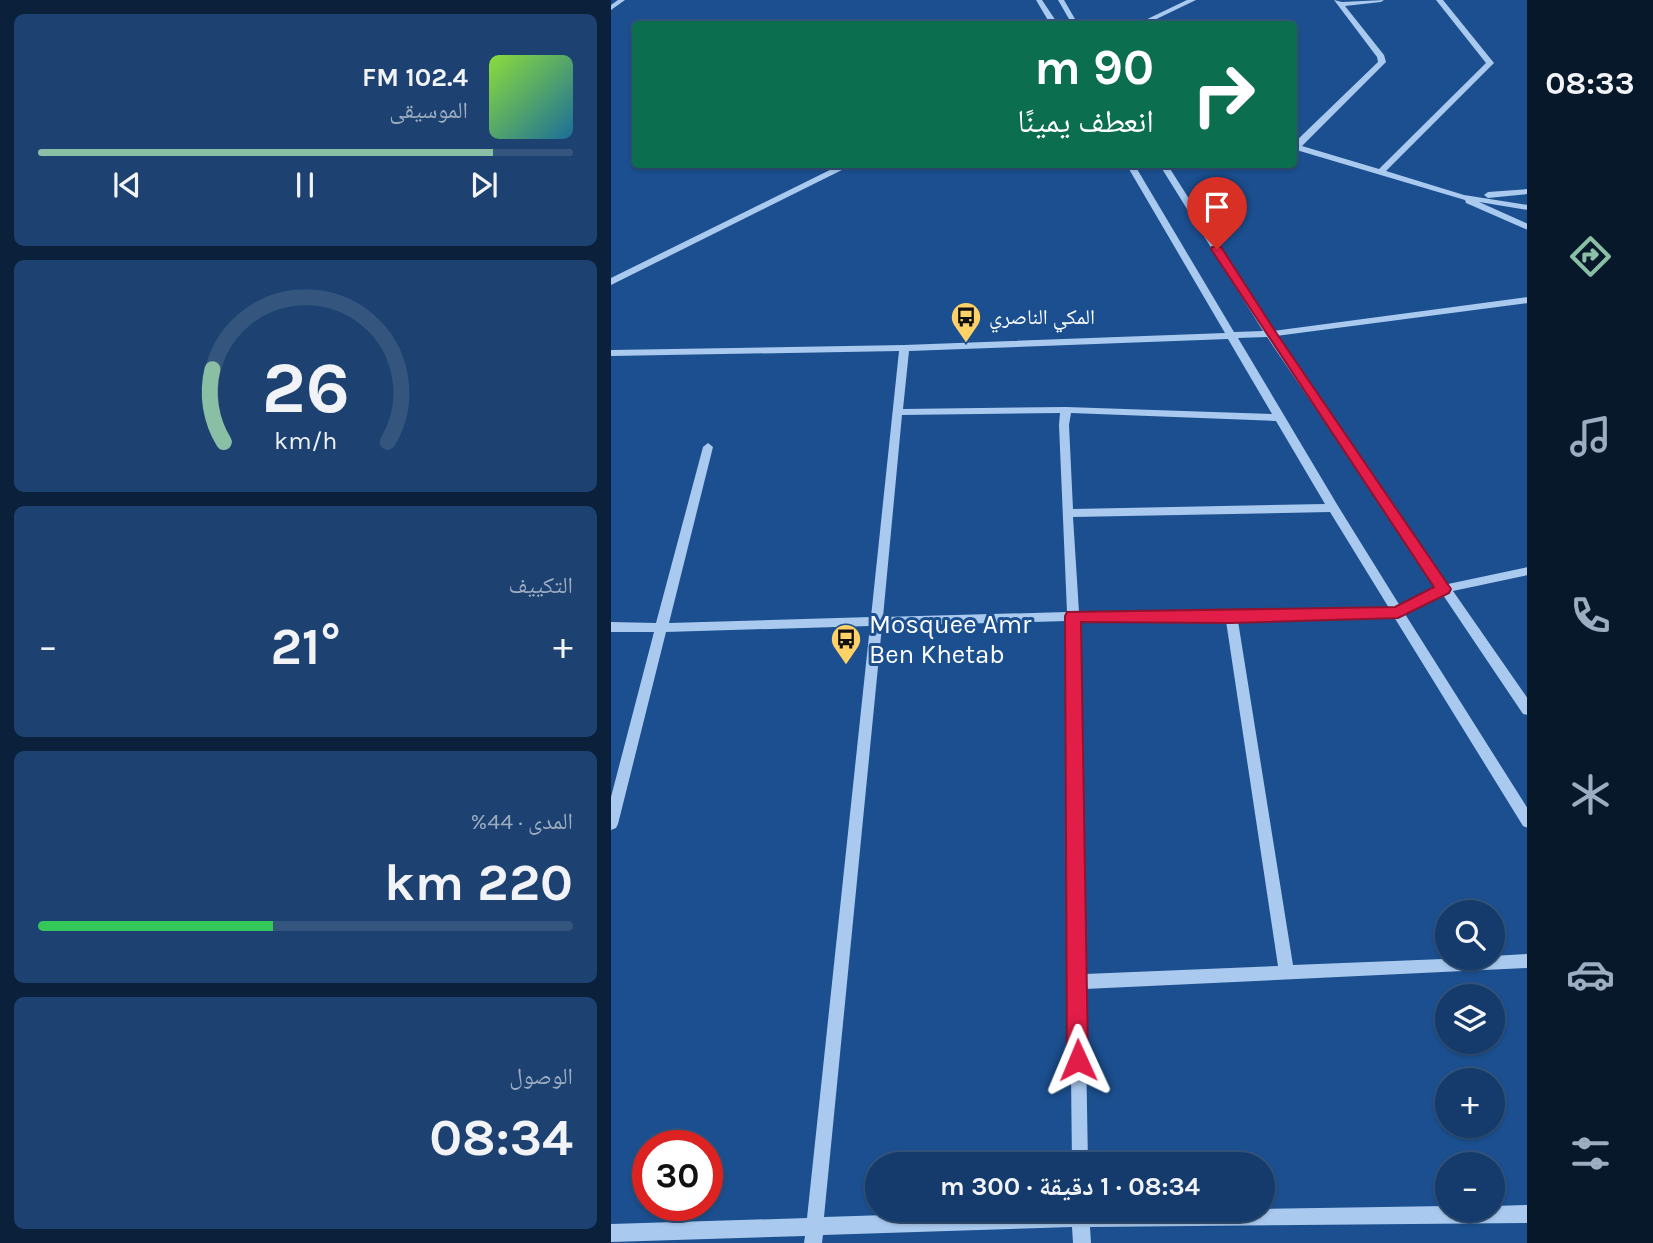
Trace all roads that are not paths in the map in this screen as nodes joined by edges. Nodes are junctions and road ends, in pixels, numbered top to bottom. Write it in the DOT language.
graph roads {
  1 [pos="622,0"];
  2 [pos="1039,0"];
  3 [pos="1061,0"];
  4 [pos="1193,0"];
  5 [pos="1381,0"];
  6 [pos="1439,0"];
  7 [pos="1339,2"];
  8 [pos="611,8"];
  9 [pos="1050,21"];
  10 [pos="1073,21"];
  11 [pos="1148,21"];
  12 [pos="1297,144"];
  13 [pos="1297,147"];
  14 [pos="842,168"];
  15 [pos="1132,168"];
  16 [pos="1166,168"];
  17 [pos="1381,172"];
  18 [pos="1527,191"];
  19 [pos="1463,197"];
  20 [pos="1527,208"];
  21 [pos="1527,228"];
  22 [pos="611,282"];
  23 [pos="1527,300"];
  24 [pos="1270,334"];
  25 [pos="1232,335"];
  26 [pos="904,348"];
  27 [pos="611,353"];
  28 [pos="1066,410"];
  29 [pos="897,412"];
  30 [pos="1281,418"];
  31 [pos="708,447"];
  32 [pos="1333,508"];
  33 [pos="1067,513"];
  34 [pos="1527,571"];
  35 [pos="1444,589"];
  36 [pos="1398,612"];
  37 [pos="1073,616"];
  38 [pos="1231,617"];
  39 [pos="876,621"];
  40 [pos="611,627"];
  41 [pos="659,628"];
  42 [pos="1527,710"];
  43 [pos="613,807"];
  44 [pos="1527,822"];
  45 [pos="611,824"];
  46 [pos="1527,961"];
  47 [pos="1287,972"];
  48 [pos="1076,982"];
  49 [pos="1080,1152"];
  50 [pos="1275,1214"];
  51 [pos="1527,1214"];
  52 [pos="868,1222"];
  53 [pos="1081,1222"];
  54 [pos="815,1224"];
  55 [pos="611,1233"];
  56 [pos="813,1243"];
  57 [pos="1082,1243"];
  1 -- 8 [label="street"];
  2 -- 9 [label="street"];
  3 -- 10 [label="street"];
  4 -- 11 [label="street"];
  5 -- 7 [label="street"];
  6 -- 17 [label="street"];
  7 -- 12 [label="street"];
  13 -- 17 [label="street"];
  14 -- 22 [label="street"];
  15 -- 25 [label="street"];
  16 -- 24 [label="street"];
  17 -- 19 [label="street"];
  18 -- 19 [label="street"];
  19 -- 20 [label="street"];
  19 -- 21 [label="street"];
  23 -- 24 [label="street"];
  24 -- 25 [label="street"];
  24 -- 35 [label="street"];
  25 -- 26 [label="street"];
  25 -- 30 [label="street"];
  26 -- 27 [label="street"];
  26 -- 29 [label="street"];
  28 -- 29 [label="street"];
  28 -- 30 [label="street"];
  28 -- 33 [label="street"];
  29 -- 39 [label="street"];
  30 -- 32 [label="street"];
  31 -- 41 [label="street"];
  32 -- 33 [label="street"];
  32 -- 36 [label="street"];
  33 -- 37 [label="street"];
  34 -- 35 [label="street"];
  35 -- 36 [label="street"];
  35 -- 42 [label="street"];
  36 -- 38 [label="street"];
  36 -- 44 [label="street"];
  37 -- 38 [label="street"];
  37 -- 39 [label="street"];
  37 -- 48 [label="street"];
  38 -- 47 [label="street"];
  39 -- 41 [label="street"];
  39 -- 54 [label="street"];
  40 -- 41 [label="street"];
  41 -- 43 [label="street"];
  43 -- 45 [label="street"];
  46 -- 47 [label="street"];
  47 -- 48 [label="street"];
  48 -- 49 [label="street"];
  50 -- 51 [label="street"];
  52 -- 54 [label="street"];
  53 -- 57 [label="street"];
  54 -- 55 [label="street"];
  54 -- 56 [label="street"];
}
